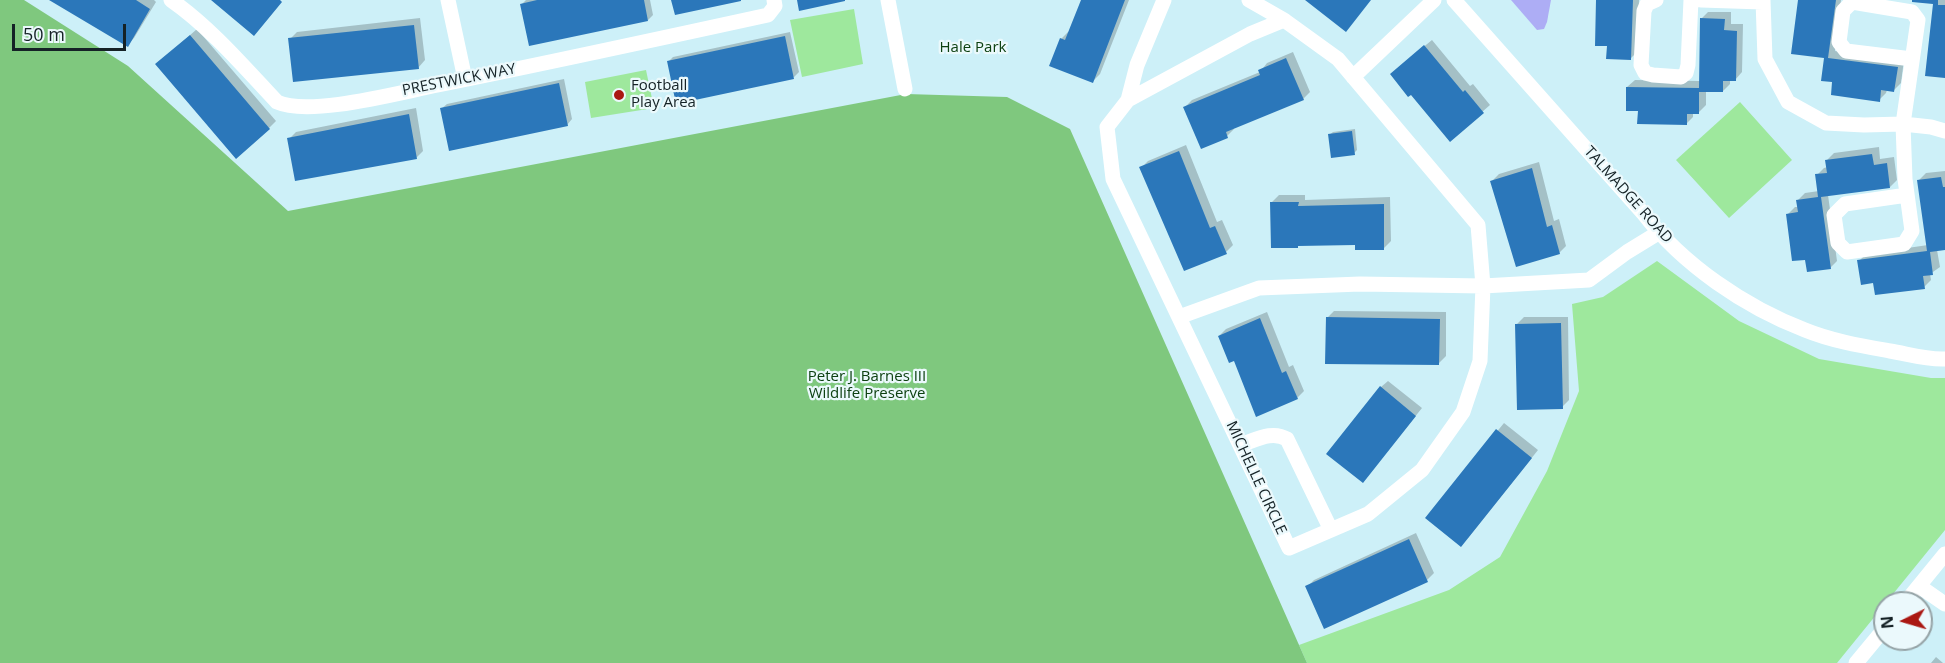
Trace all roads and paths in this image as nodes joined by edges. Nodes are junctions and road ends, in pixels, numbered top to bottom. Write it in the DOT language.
graph roads {
  1 [pos="171,0"];
  2 [pos="448,0"];
  3 [pos="774,0"];
  4 [pos="888,0"];
  5 [pos="1164,0"];
  6 [pos="1249,0"];
  7 [pos="1434,0"];
  8 [pos="1454,0"];
  9 [pos="1656,0"];
  10 [pos="1691,0"];
  11 [pos="1701,0"];
  12 [pos="1763,1"];
  13 [pos="1284,20"];
  14 [pos="1912,59"];
  15 [pos="1353,77"];
  16 [pos="465,80"];
  17 [pos="905,89"];
  18 [pos="1128,100"];
  19 [pos="1903,124"];
  20 [pos="1945,131"];
  21 [pos="1908,195"];
  22 [pos="1658,232"];
  23 [pos="1483,286"];
  24 [pos="1179,317"];
  25 [pos="1943,360"];
  26 [pos="1240,445"];
  27 [pos="1331,530"];
  28 [pos="1942,565"];
  29 [pos="1919,586"];
  30 [pos="1915,591"];
  31 [pos="1945,604"];
  32 [pos="1873,642"];
  33 [pos="1856,663"];
  1 -- 16 [label="street, PRESTWICK WAY"];
  2 -- 16 [label="street"];
  3 -- 16 [label="street, PRESTWICK WAY"];
  4 -- 17 [label="street"];
  5 -- 18 [label="street, MICHELLE CIRCLE"];
  6 -- 13 [label="street, MICHELLE CIRCLE"];
  7 -- 15 [label="street"];
  8 -- 22 [label="street, TALMADGE ROAD"];
  9 -- 10 [label="street"];
  11 -- 12 [label="street"];
  12 -- 19 [label="street"];
  13 -- 15 [label="street, MICHELLE CIRCLE"];
  13 -- 18 [label="street, MICHELLE CIRCLE"];
  14 -- 14 [label="street"];
  14 -- 19 [label="street"];
  15 -- 23 [label="street, MICHELLE CIRCLE"];
  18 -- 24 [label="street, MICHELLE CIRCLE"];
  19 -- 20 [label="street"];
  19 -- 21 [label="street"];
  21 -- 21 [label="street"];
  22 -- 23 [label="street"];
  22 -- 25 [label="street, TALMADGE ROAD"];
  23 -- 24 [label="street"];
  23 -- 27 [label="street, MICHELLE CIRCLE"];
  24 -- 26 [label="street, MICHELLE CIRCLE"];
  26 -- 27 [label="street"];
  26 -- 27 [label="street, MICHELLE CIRCLE"];
  28 -- 29 [label="street"];
  29 -- 30 [label="street"];
  29 -- 31 [label="street"];
  32 -- 33 [label="street"];
}
